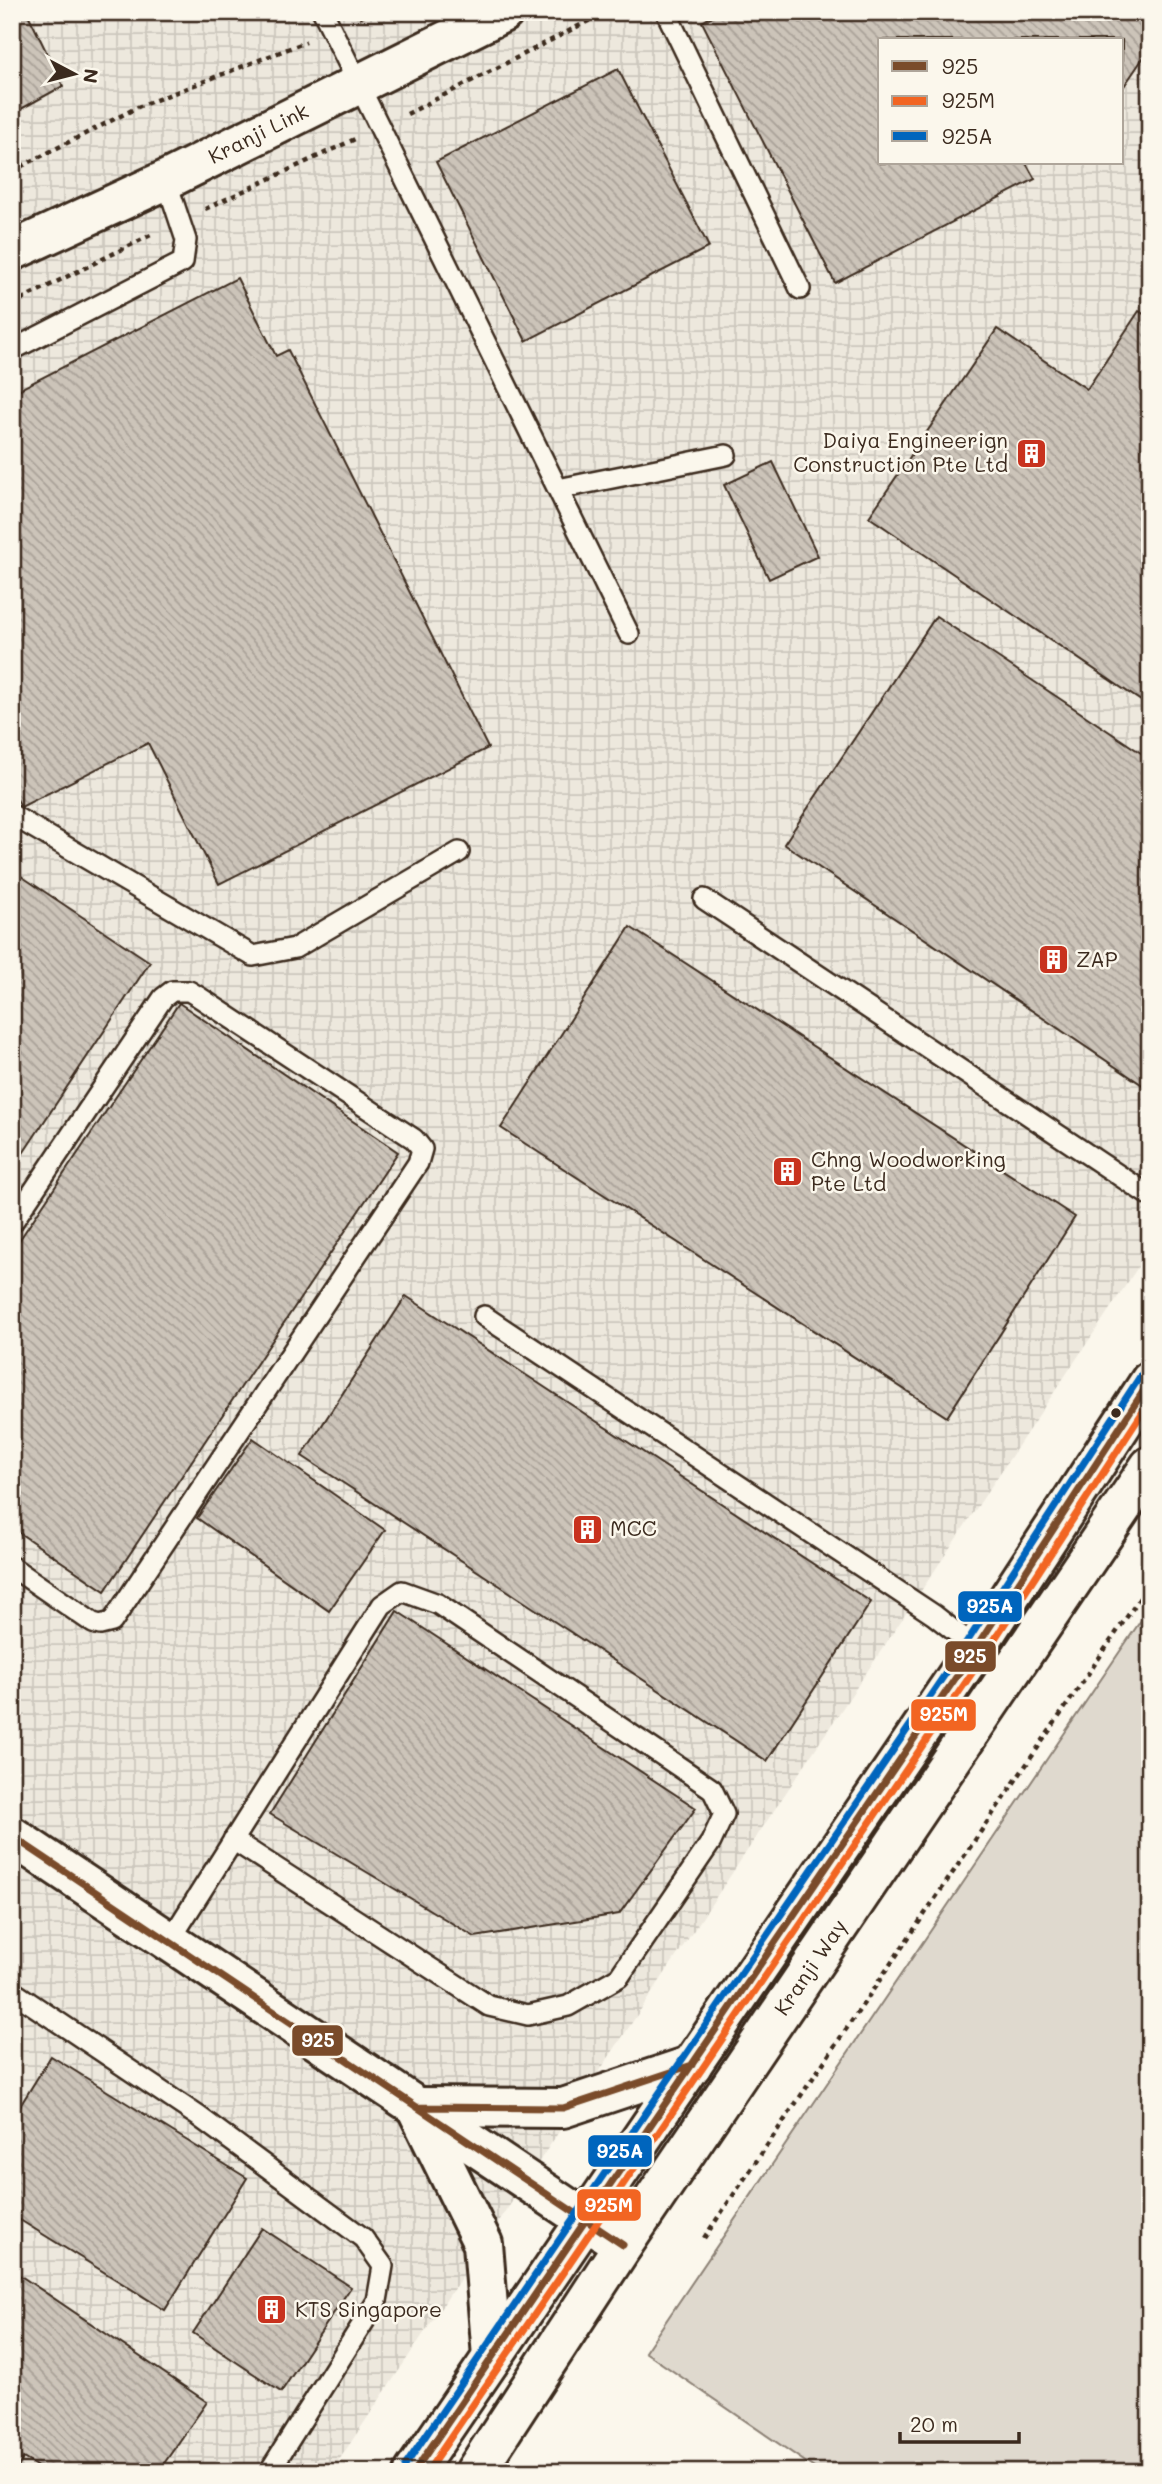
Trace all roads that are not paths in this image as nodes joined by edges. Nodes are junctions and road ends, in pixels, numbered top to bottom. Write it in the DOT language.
graph roads {
  1 [pos="323,12"];
  2 [pos="503,12"];
  3 [pos="666,12"];
  4 [pos="360,83"];
  5 [pos="166,180"];
  6 [pos="12,251"];
  7 [pos="800,289"];
  8 [pos="12,350"];
  9 [pos="726,454"];
  10 [pos="558,489"];
  11 [pos="629,634"];
  12 [pos="12,815"];
  13 [pos="459,852"];
  14 [pos="704,899"];
  15 [pos="1150,1196"];
  16 [pos="12,1223"];
  17 [pos="484,1316"];
  18 [pos="1150,1381"];
  19 [pos="1150,1466"];
  20 [pos="12,1567"];
  21 [pos="976,1648"];
  22 [pos="12,1836"];
  23 [pos="233,1840"];
  24 [pos="169,1942"];
  25 [pos="12,1991"];
  26 [pos="692,2065"];
  27 [pos="416,2107"];
  28 [pos="584,2220"];
  29 [pos="623,2245"];
  30 [pos="492,2357"];
  31 [pos="269,2472"];
  32 [pos="414,2472"];
  33 [pos="475,2472"];
  1 -- 4 [label="lane"];
  2 -- 4 [label="main road, Kranji Link"];
  3 -- 7 [label="lane"];
  4 -- 5 [label="main road, Kranji Link"];
  4 -- 10 [label="lane"];
  5 -- 6 [label="main road, Kranji Link"];
  5 -- 8 [label="lane"];
  9 -- 10 [label="lane"];
  10 -- 11 [label="lane"];
  12 -- 13 [label="lane"];
  14 -- 15 [label="lane"];
  16 -- 20 [label="lane"];
  17 -- 21 [label="lane"];
  18 -- 21 [label="main road, Kranji Way"];
  19 -- 29 [label="main road, Kranji Way"];
  21 -- 26 [label="main road, Kranji Way"];
  22 -- 24 [label="main road"];
  23 -- 23 [label="lane"];
  23 -- 24 [label="lane"];
  24 -- 27 [label="main road"];
  25 -- 31 [label="lane"];
  26 -- 27 [label="main road"];
  26 -- 28 [label="main road, Kranji Way"];
  27 -- 28 [label="main road"];
  27 -- 30 [label="main road"];
  28 -- 29 [label="main road"];
  28 -- 30 [label="main road, Kranji Way"];
  29 -- 33 [label="main road, Kranji Way"];
  30 -- 32 [label="main road, Kranji Way"];
}
